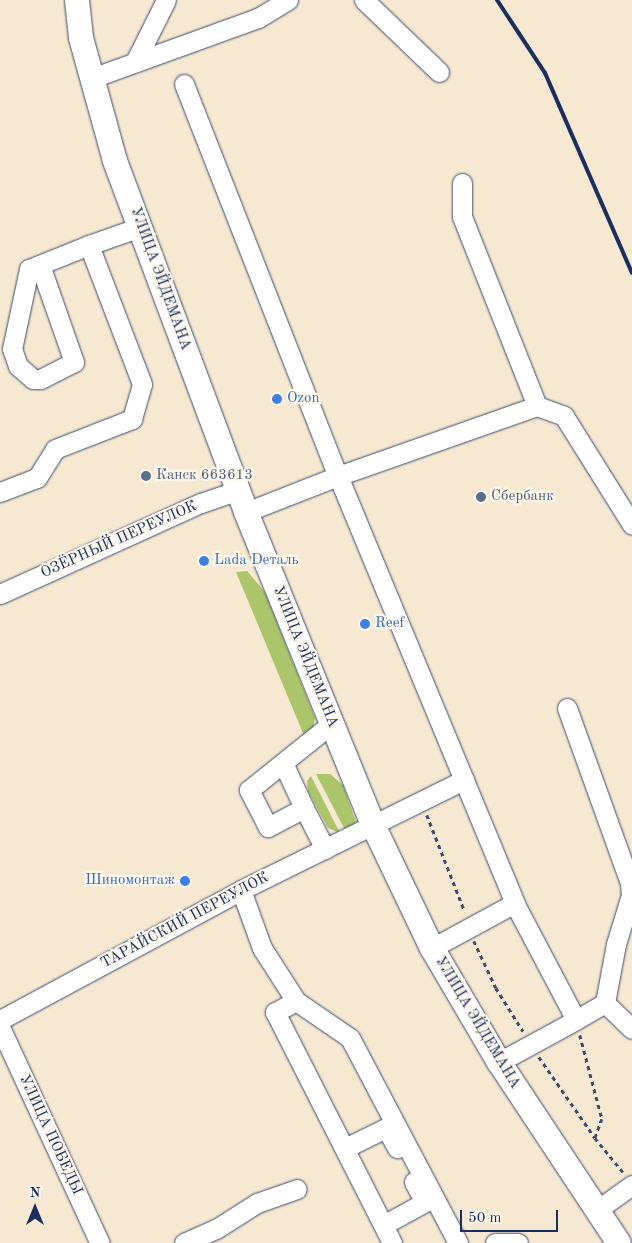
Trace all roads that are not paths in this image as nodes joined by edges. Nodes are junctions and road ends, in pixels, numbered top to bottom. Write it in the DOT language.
graph roads {
  1 [pos="77,0"];
  2 [pos="166,0"];
  3 [pos="288,0"];
  4 [pos="364,0"];
  5 [pos="135,62"];
  6 [pos="439,72"];
  7 [pos="92,78"];
  8 [pos="184,84"];
  9 [pos="462,183"];
  10 [pos="140,227"];
  11 [pos="89,245"];
  12 [pos="40,265"];
  13 [pos="538,406"];
  14 [pos="338,476"];
  15 [pos="238,490"];
  16 [pos="0,492"];
  17 [pos="246,512"];
  18 [pos="632,525"];
  19 [pos="0,594"];
  20 [pos="567,708"];
  21 [pos="331,724"];
  22 [pos="283,763"];
  23 [pos="464,780"];
  24 [pos="304,808"];
  25 [pos="373,825"];
  26 [pos="325,848"];
  27 [pos="631,883"];
  28 [pos="241,890"];
  29 [pos="515,904"];
  30 [pos="432,948"];
  31 [pos="296,1001"];
  32 [pos="605,1003"];
  33 [pos="0,1020"];
  34 [pos="576,1020"];
  35 [pos="0,1027"];
  36 [pos="632,1029"];
  37 [pos="499,1062"];
  38 [pos="345,1148"];
  39 [pos="629,1180"];
  40 [pos="297,1189"];
  41 [pos="597,1210"];
  42 [pos="385,1224"];
  43 [pos="100,1243"];
  44 [pos="184,1243"];
  45 [pos="392,1243"];
  46 [pos="458,1243"];
  47 [pos="495,1243"];
  48 [pos="518,1243"];
  49 [pos="618,1243"];
  1 -- 7 [label="main road, УЛИЦА ЭЙДЕМАНА"];
  2 -- 5 [label="street"];
  3 -- 5 [label="street"];
  4 -- 6 [label="street"];
  5 -- 7 [label="street"];
  7 -- 10 [label="main road, УЛИЦА ЭЙДЕМАНА"];
  8 -- 14 [label="street"];
  9 -- 13 [label="street"];
  10 -- 11 [label="street"];
  10 -- 15 [label="main road, УЛИЦА ЭЙДЕМАНА"];
  11 -- 12 [label="street"];
  11 -- 16 [label="street"];
  12 -- 12 [label="street"];
  13 -- 14 [label="street"];
  13 -- 18 [label="street"];
  14 -- 17 [label="street"];
  14 -- 23 [label="street"];
  15 -- 17 [label="main road, УЛИЦА ЭЙДЕМАНА"];
  15 -- 19 [label="street, ОЗЁРНЫЙ ПЕРЕУЛОК"];
  17 -- 21 [label="main road, УЛИЦА ЭЙДЕМАНА"];
  20 -- 27 [label="street"];
  21 -- 22 [label="street"];
  21 -- 25 [label="main road, УЛИЦА ЭЙДЕМАНА"];
  22 -- 24 [label="street"];
  22 -- 24 [label="street"];
  23 -- 25 [label="street, ТАРАЙСКИЙ ПЕРЕУЛОК"];
  23 -- 29 [label="street"];
  24 -- 26 [label="street"];
  25 -- 26 [label="street, ТАРАЙСКИЙ ПЕРЕУЛОК"];
  25 -- 30 [label="main road, УЛИЦА ЭЙДЕМАНА"];
  26 -- 28 [label="street, ТАРАЙСКИЙ ПЕРЕУЛОК"];
  27 -- 32 [label="street"];
  28 -- 31 [label="street"];
  28 -- 33 [label="street, ТАРАЙСКИЙ ПЕРЕУЛОК"];
  29 -- 30 [label="street"];
  29 -- 34 [label="street"];
  30 -- 37 [label="main road, УЛИЦА ЭЙДЕМАНА"];
  31 -- 38 [label="street"];
  31 -- 46 [label="street"];
  32 -- 34 [label="street"];
  32 -- 36 [label="street"];
  34 -- 37 [label="street"];
  35 -- 43 [label="street, УЛИЦА ПОБЕДЫ"];
  37 -- 41 [label="main road, УЛИЦА ЭЙДЕМАНА"];
  38 -- 42 [label="street"];
  38 -- 42 [label="street"];
  39 -- 41 [label="street"];
  40 -- 44 [label="street"];
  41 -- 49 [label="main road, УЛИЦА ЭЙДЕМАНА"];
  42 -- 45 [label="street"];
  47 -- 48 [label="street"];
}
